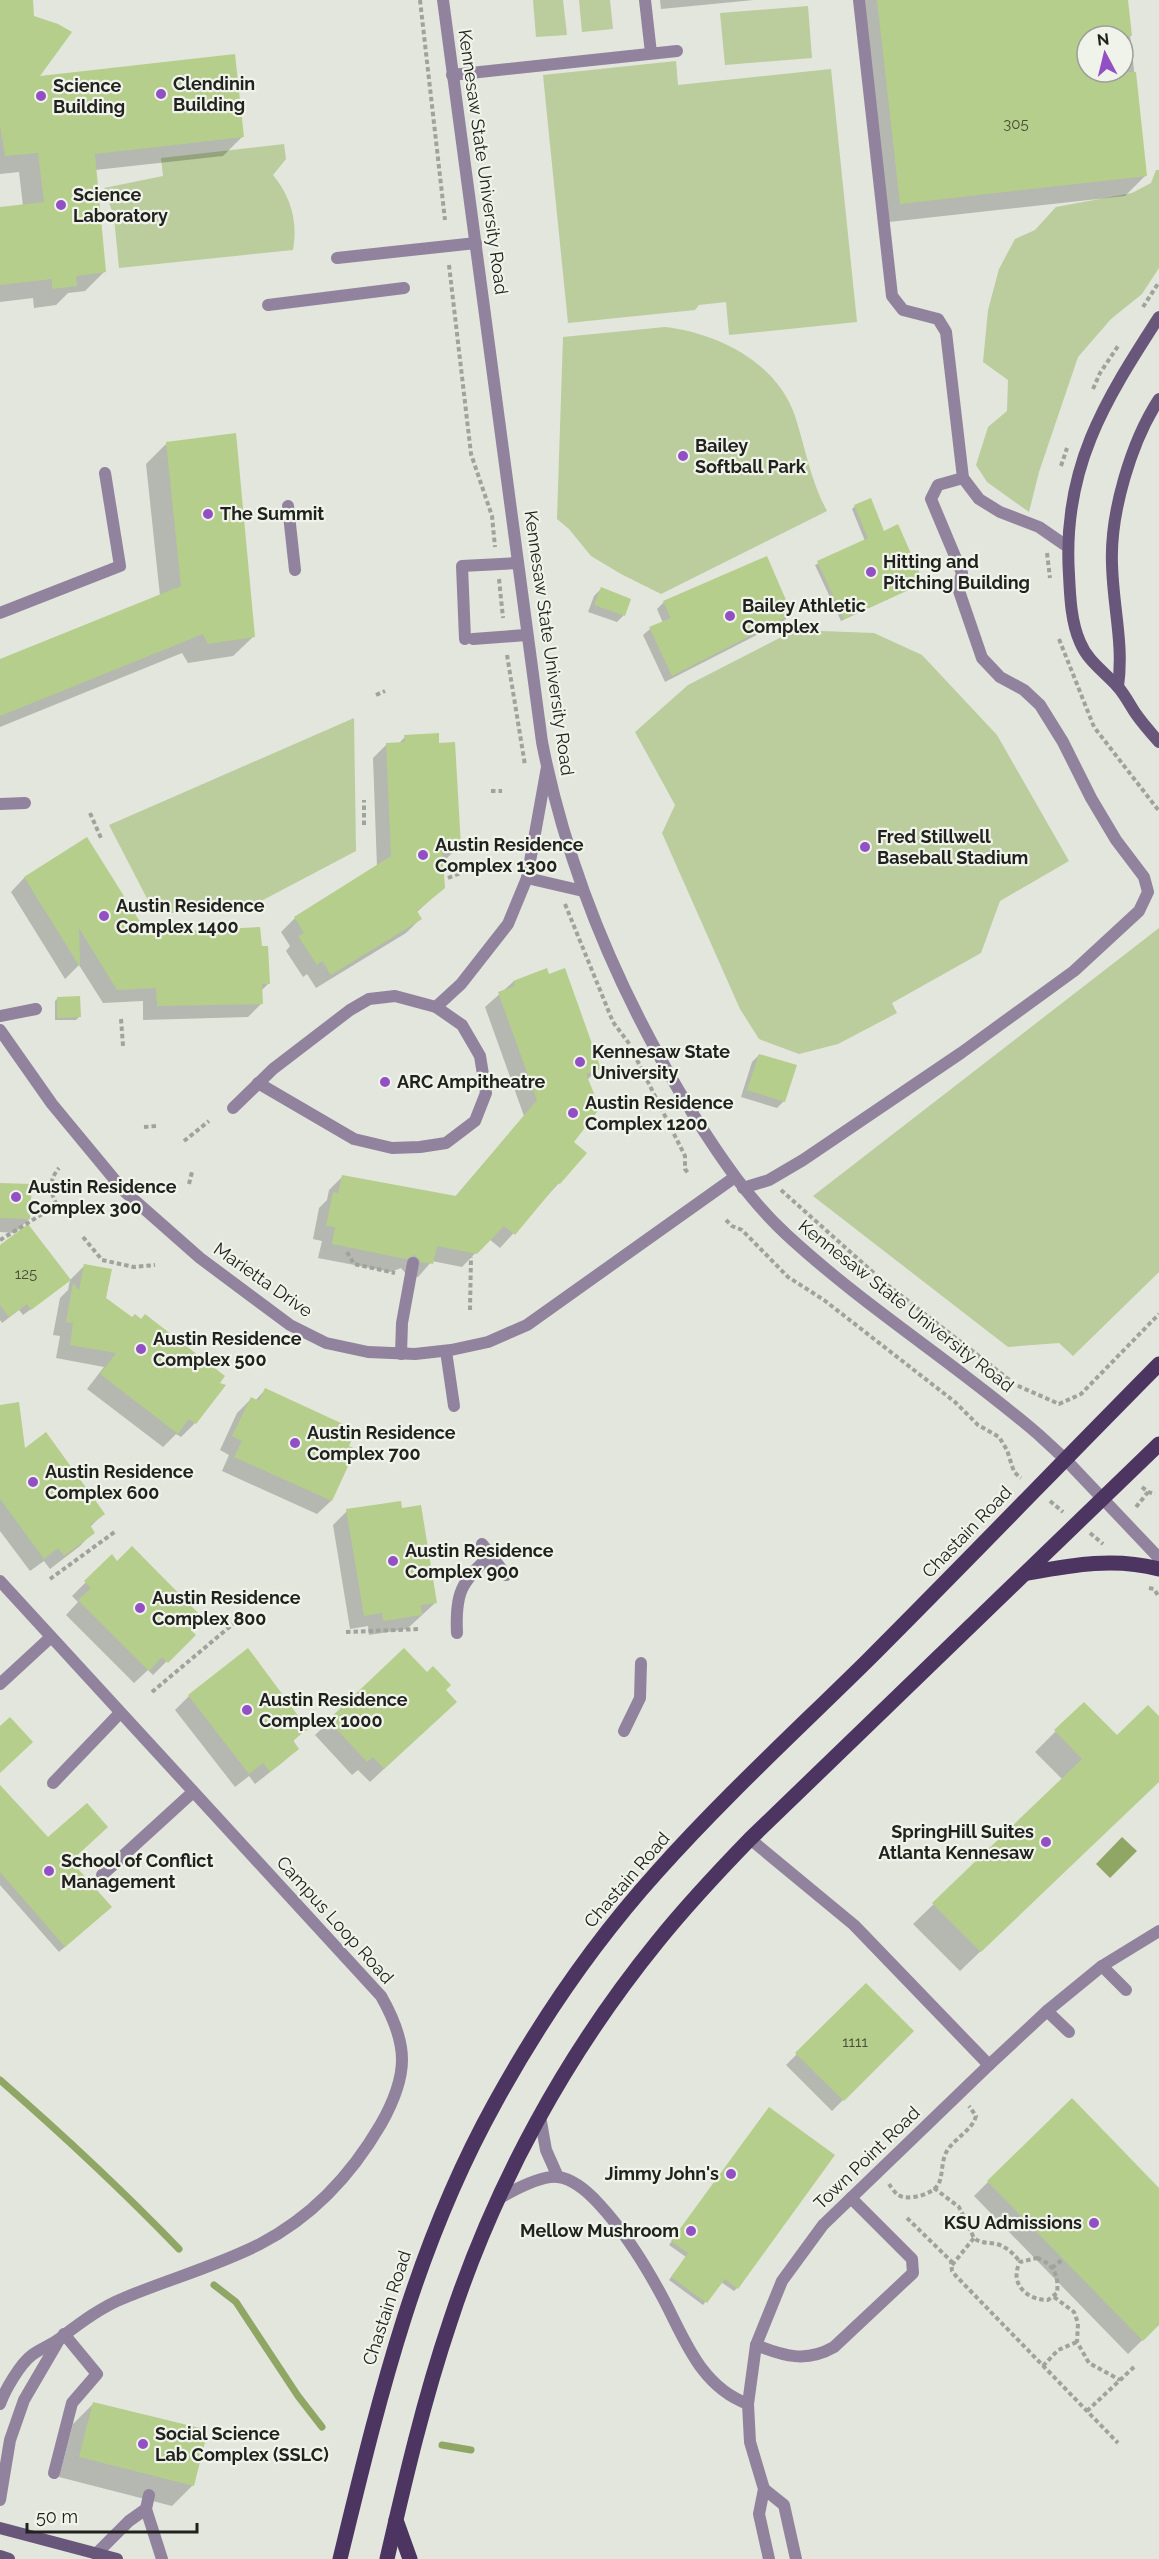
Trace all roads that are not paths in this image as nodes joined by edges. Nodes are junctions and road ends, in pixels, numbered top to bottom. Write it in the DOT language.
graph roads {
  1 [pos="443,0"];
  2 [pos="645,0"];
  3 [pos="859,0"];
  4 [pos="677,51"];
  5 [pos="651,53"];
  6 [pos="452,75"];
  7 [pos="476,243"];
  8 [pos="337,258"];
  9 [pos="404,288"];
  10 [pos="267,305"];
  11 [pos="1159,317"];
  12 [pos="1159,399"];
  13 [pos="105,473"];
  14 [pos="963,478"];
  15 [pos="288,506"];
  16 [pos="1068,547"];
  17 [pos="518,563"];
  18 [pos="295,570"];
  19 [pos="0,613"];
  20 [pos="526,635"];
  21 [pos="1118,687"];
  22 [pos="1159,742"];
  23 [pos="547,767"];
  24 [pos="25,803"];
  25 [pos="0,804"];
  26 [pos="526,878"];
  27 [pos="583,891"];
  28 [pos="436,1007"];
  29 [pos="36,1010"];
  30 [pos="0,1016"];
  31 [pos="0,1030"];
  32 [pos="258,1083"];
  33 [pos="233,1108"];
  34 [pos="735,1177"];
  35 [pos="744,1188"];
  36 [pos="413,1263"];
  37 [pos="446,1351"];
  38 [pos="401,1354"];
  39 [pos="1159,1364"];
  40 [pos="454,1406"];
  41 [pos="1159,1444"];
  42 [pos="1065,1459"];
  43 [pos="1102,1498"];
  44 [pos="482,1544"];
  45 [pos="490,1555"];
  46 [pos="1159,1558"];
  47 [pos="1159,1569"];
  48 [pos="1028,1573"];
  49 [pos="506,1575"];
  50 [pos="0,1581"];
  51 [pos="456,1633"];
  52 [pos="51,1637"];
  53 [pos="641,1663"];
  54 [pos="0,1684"];
  55 [pos="120,1713"];
  56 [pos="624,1731"];
  57 [pos="53,1783"];
  58 [pos="193,1792"];
  59 [pos="750,1839"];
  60 [pos="102,1875"];
  61 [pos="1158,1933"];
  62 [pos="1102,1966"];
  63 [pos="1126,1990"];
  64 [pos="1047,2011"];
  65 [pos="1069,2032"];
  66 [pos="989,2065"];
  67 [pos="540,2116"];
  68 [pos="558,2177"];
  69 [pos="851,2198"];
  70 [pos="498,2199"];
  71 [pos="62,2336"];
  72 [pos="756,2345"];
  73 [pos="0,2404"];
  74 [pos="748,2404"];
  75 [pos="54,2472"];
  76 [pos="764,2488"];
  77 [pos="149,2495"];
  78 [pos="0,2500"];
  79 [pos="146,2509"];
  80 [pos="396,2520"];
  81 [pos="0,2528"];
  82 [pos="96,2554"];
  83 [pos="0,2556"];
  84 [pos="9,2559"];
  85 [pos="117,2559"];
  86 [pos="162,2559"];
  87 [pos="340,2559"];
  88 [pos="387,2559"];
  89 [pos="410,2559"];
  90 [pos="769,2559"];
  91 [pos="796,2559"];
  1 -- 6 [label="street, Kennesaw State University Road"];
  2 -- 5 [label="street"];
  3 -- 14 [label="street"];
  4 -- 5 [label="street"];
  5 -- 6 [label="street"];
  6 -- 7 [label="street, Kennesaw State University Road"];
  7 -- 8 [label="street"];
  7 -- 17 [label="street, Kennesaw State University Road"];
  9 -- 10 [label="street"];
  11 -- 16 [label="main road"];
  12 -- 21 [label="main road"];
  13 -- 19 [label="street"];
  14 -- 16 [label="street"];
  14 -- 35 [label="street"];
  15 -- 18 [label="street"];
  16 -- 21 [label="main road"];
  17 -- 20 [label="street, Kennesaw State University Road"];
  17 -- 20 [label="street"];
  20 -- 23 [label="street, Kennesaw State University Road"];
  21 -- 22 [label="main road"];
  23 -- 26 [label="street"];
  23 -- 27 [label="street, Kennesaw State University Road"];
  24 -- 25 [label="street"];
  26 -- 27 [label="street"];
  26 -- 28 [label="street"];
  27 -- 34 [label="street, Kennesaw State University Road"];
  28 -- 32 [label="street"];
  28 -- 32 [label="street"];
  29 -- 30 [label="street"];
  31 -- 38 [label="street, Marietta Drive"];
  32 -- 33 [label="street"];
  34 -- 35 [label="street, Kennesaw State University Road"];
  34 -- 37 [label="street, Marietta Drive"];
  35 -- 42 [label="street, Kennesaw State University Road"];
  36 -- 38 [label="street"];
  37 -- 38 [label="street, Marietta Drive"];
  37 -- 40 [label="street"];
  39 -- 42 [label="main road, Chastain Road"];
  41 -- 43 [label="main road"];
  42 -- 43 [label="street, Kennesaw State University Road"];
  42 -- 87 [label="main road, Chastain Road"];
  43 -- 46 [label="street, Kennesaw State University Road"];
  43 -- 48 [label="main road"];
  44 -- 45 [label="street"];
  45 -- 49 [label="street"];
  45 -- 51 [label="street"];
  47 -- 48 [label="main road"];
  48 -- 59 [label="main road"];
  50 -- 52 [label="street, Campus Loop Road"];
  52 -- 54 [label="street"];
  52 -- 55 [label="street, Campus Loop Road"];
  53 -- 56 [label="street"];
  55 -- 57 [label="street"];
  55 -- 58 [label="street, Campus Loop Road"];
  58 -- 60 [label="street"];
  58 -- 71 [label="street, Campus Loop Road"];
  59 -- 66 [label="street"];
  59 -- 67 [label="main road"];
  61 -- 62 [label="street, Town Point Road"];
  62 -- 63 [label="street"];
  62 -- 64 [label="street, Town Point Road"];
  64 -- 65 [label="street"];
  64 -- 66 [label="street, Town Point Road"];
  66 -- 69 [label="street, Town Point Road"];
  67 -- 68 [label="street"];
  67 -- 70 [label="main road"];
  68 -- 70 [label="street"];
  68 -- 74 [label="street"];
  69 -- 72 [label="street, Town Point Road"];
  69 -- 72 [label="street"];
  70 -- 80 [label="main road"];
  71 -- 73 [label="street, Campus Loop Road"];
  71 -- 75 [label="street"];
  71 -- 78 [label="street, Campus Loop Road"];
  72 -- 74 [label="street, Town Point Road"];
  74 -- 76 [label="street, Town Point Road"];
  76 -- 90 [label="street, Town Point Road"];
  76 -- 91 [label="street, Town Point Road"];
  77 -- 79 [label="street"];
  79 -- 82 [label="street"];
  79 -- 86 [label="street"];
  80 -- 88 [label="main road"];
  80 -- 89 [label="main road"];
  81 -- 82 [label="main road"];
  82 -- 85 [label="main road"];
  83 -- 84 [label="main road"];
}
